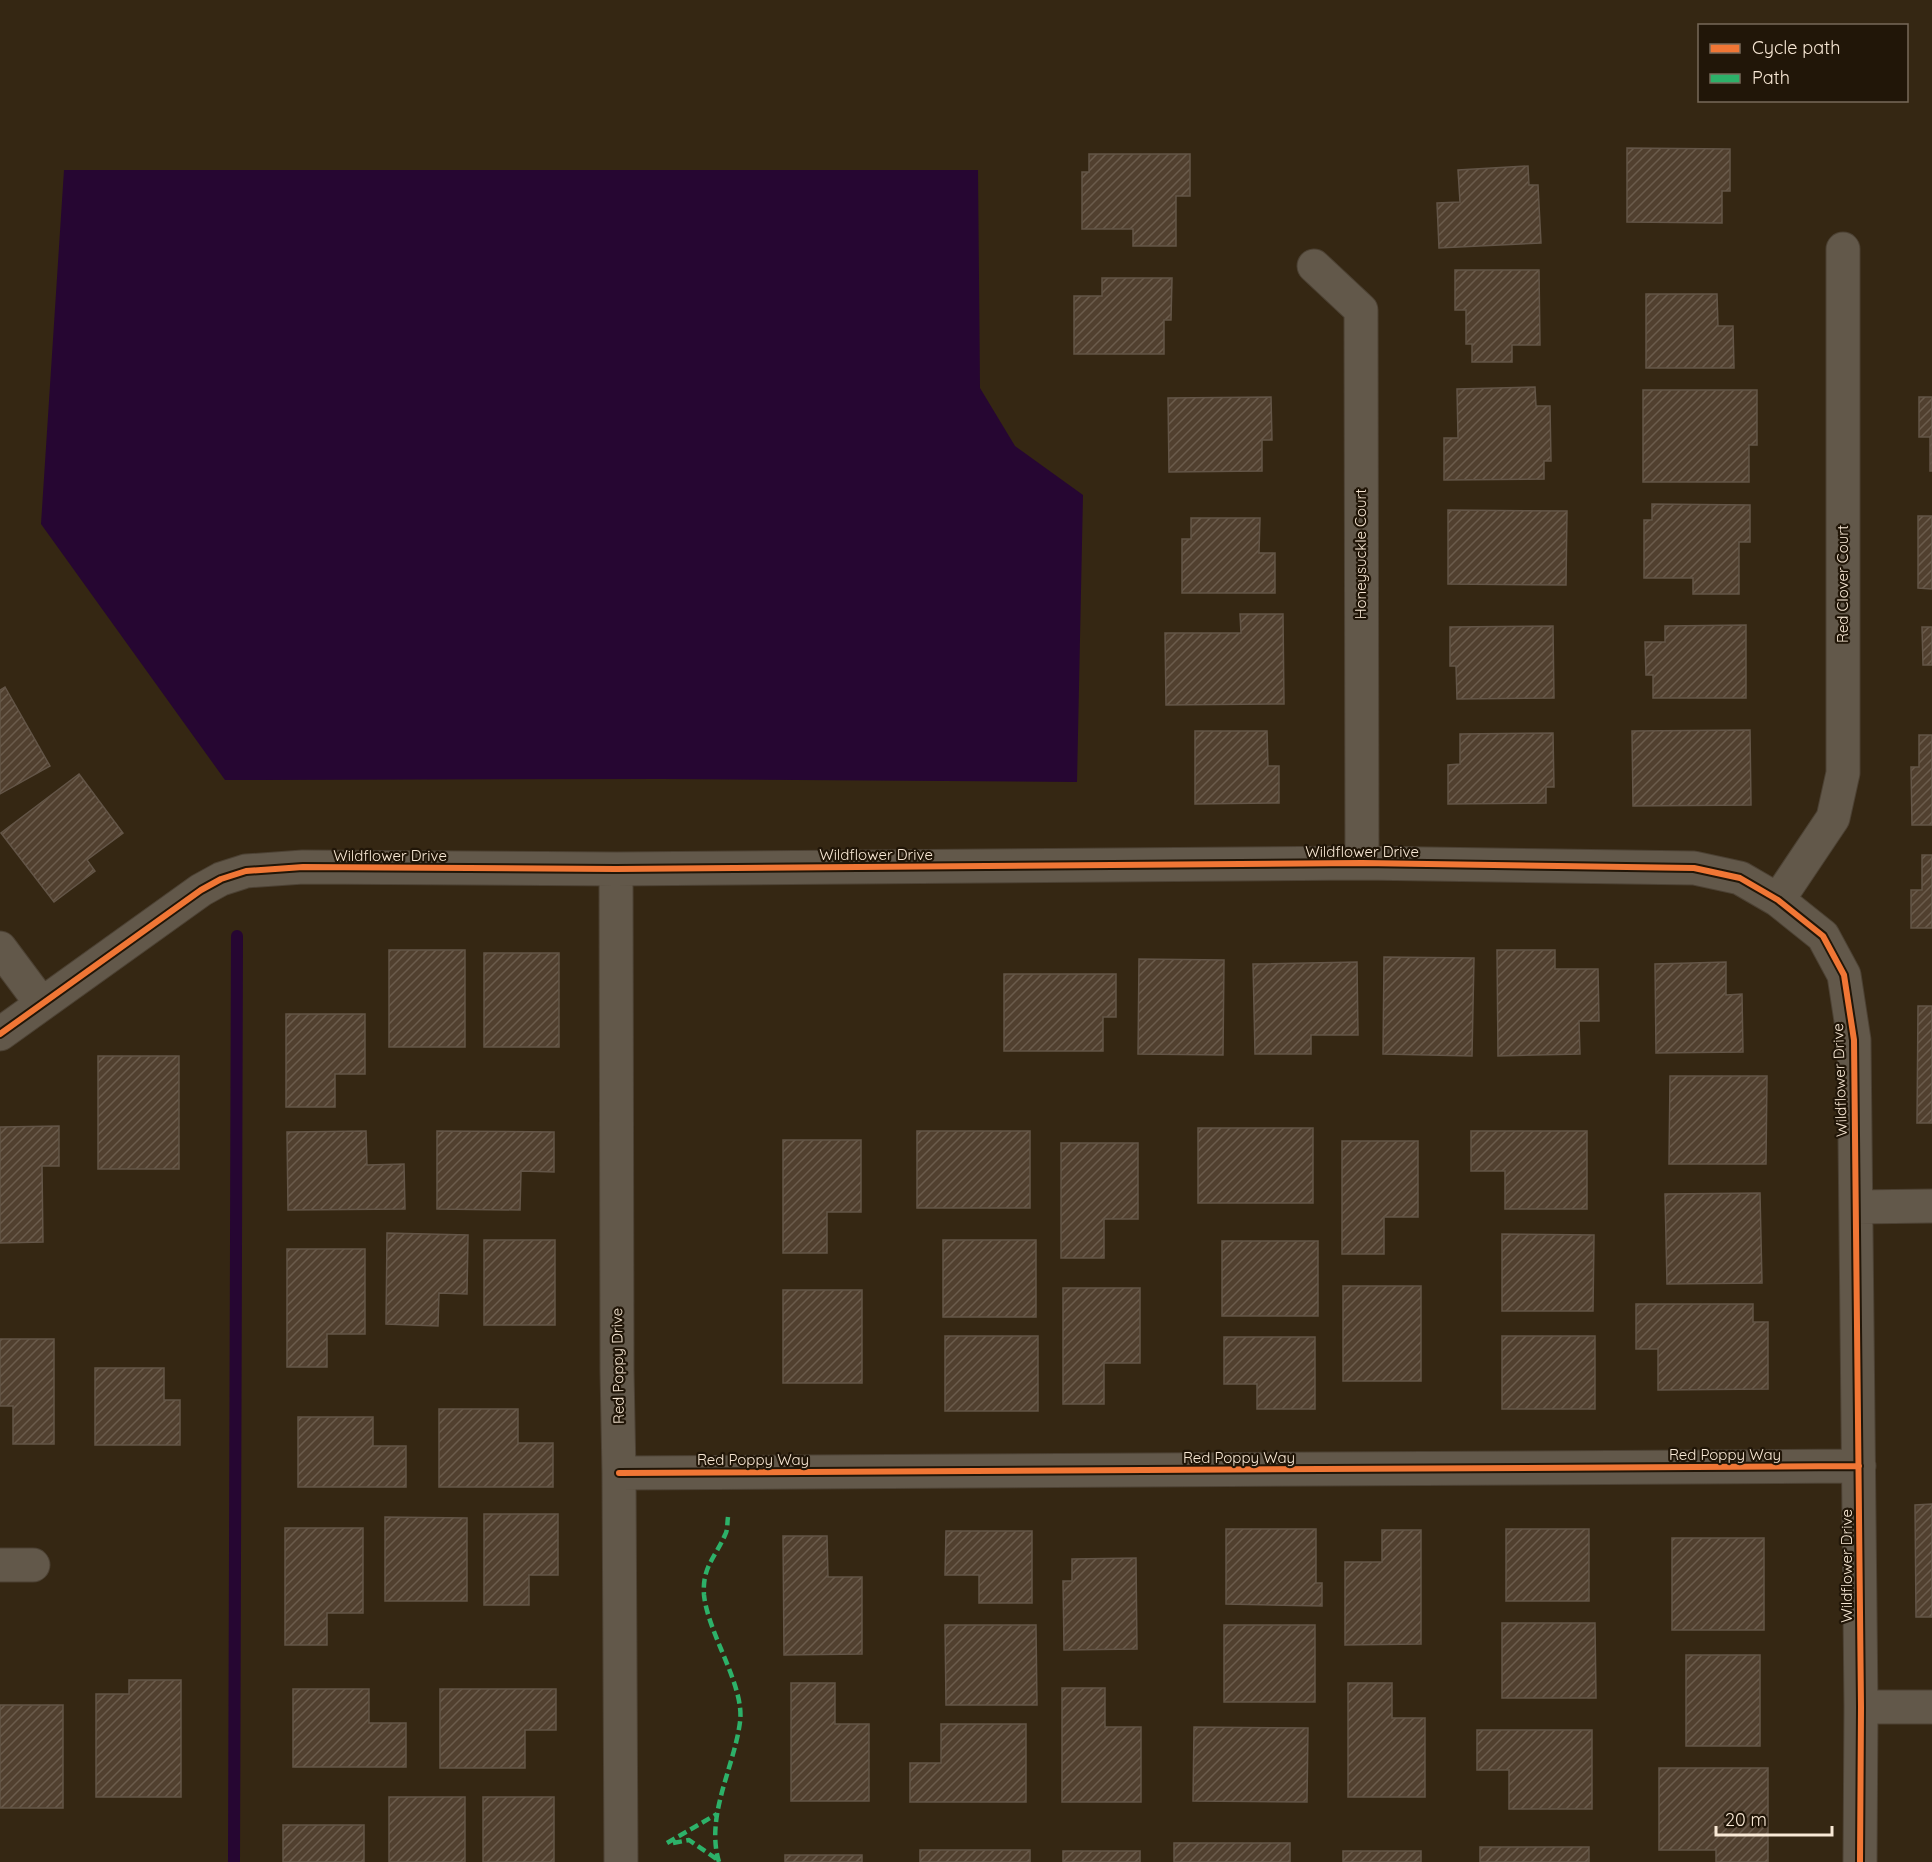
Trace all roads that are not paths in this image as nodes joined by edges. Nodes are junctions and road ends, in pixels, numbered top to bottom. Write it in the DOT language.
graph roads {
  1 [pos="1843,249"];
  2 [pos="1314,266"];
  3 [pos="1362,863"];
  4 [pos="616,869"];
  5 [pos="1778,900"];
  6 [pos="0,948"];
  7 [pos="41,1003"];
  8 [pos="0,1034"];
  9 [pos="1932,1206"];
  10 [pos="1856,1207"];
  11 [pos="1858,1466"];
  12 [pos="620,1473"];
  13 [pos="0,1565"];
  14 [pos="33,1565"];
  15 [pos="1861,1707"];
  16 [pos="1932,1707"];
  17 [pos="621,1862"];
  18 [pos="1860,1862"];
  1 -- 5 [label="street, Red Clover Court"];
  2 -- 3 [label="street, Honeysuckle Court"];
  3 -- 4 [label="street, Wildflower Drive"];
  3 -- 5 [label="street, Wildflower Drive"];
  4 -- 7 [label="street, Wildflower Drive"];
  4 -- 12 [label="street, Red Poppy Drive"];
  5 -- 10 [label="street, Wildflower Drive"];
  6 -- 7 [label="street"];
  7 -- 8 [label="street, Wildflower Drive"];
  9 -- 10 [label="street"];
  10 -- 11 [label="street, Wildflower Drive"];
  11 -- 12 [label="street, Red Poppy Way"];
  11 -- 15 [label="street, Wildflower Drive"];
  12 -- 17 [label="street, Red Poppy Drive"];
  13 -- 14 [label="street"];
  15 -- 16 [label="street"];
  15 -- 18 [label="street, Wildflower Drive"];
}
